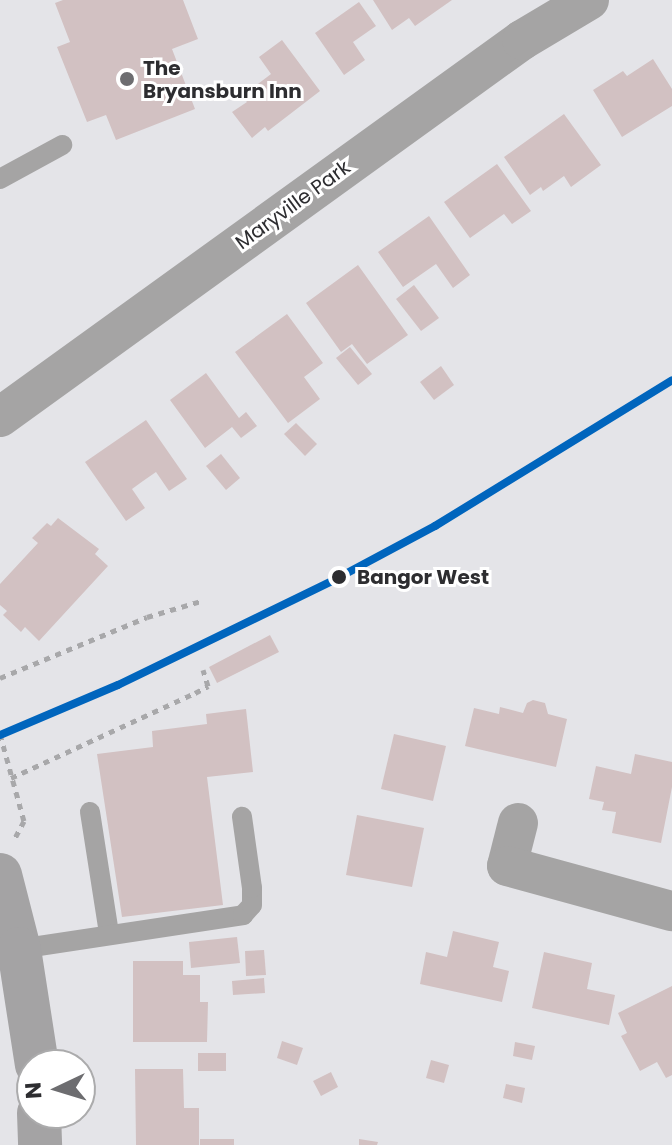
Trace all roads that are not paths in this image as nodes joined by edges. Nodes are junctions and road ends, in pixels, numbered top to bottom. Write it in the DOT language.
graph roads {
  1 [pos="589,0"];
  2 [pos="62,145"];
  3 [pos="0,179"];
  4 [pos="0,417"];
  5 [pos="90,812"];
  6 [pos="242,817"];
  7 [pos="518,823"];
  8 [pos="6,859"];
  9 [pos="672,911"];
  10 [pos="109,934"];
  11 [pos="19,949"];
  12 [pos="35,1049"];
  1 -- 4 [label="street, Maryville Park"];
  2 -- 3 [label="lane"];
  5 -- 10 [label="lane"];
  6 -- 10 [label="lane"];
  7 -- 9 [label="street"];
  8 -- 11 [label="main road"];
  10 -- 11 [label="lane"];
  11 -- 12 [label="main road"];
}
